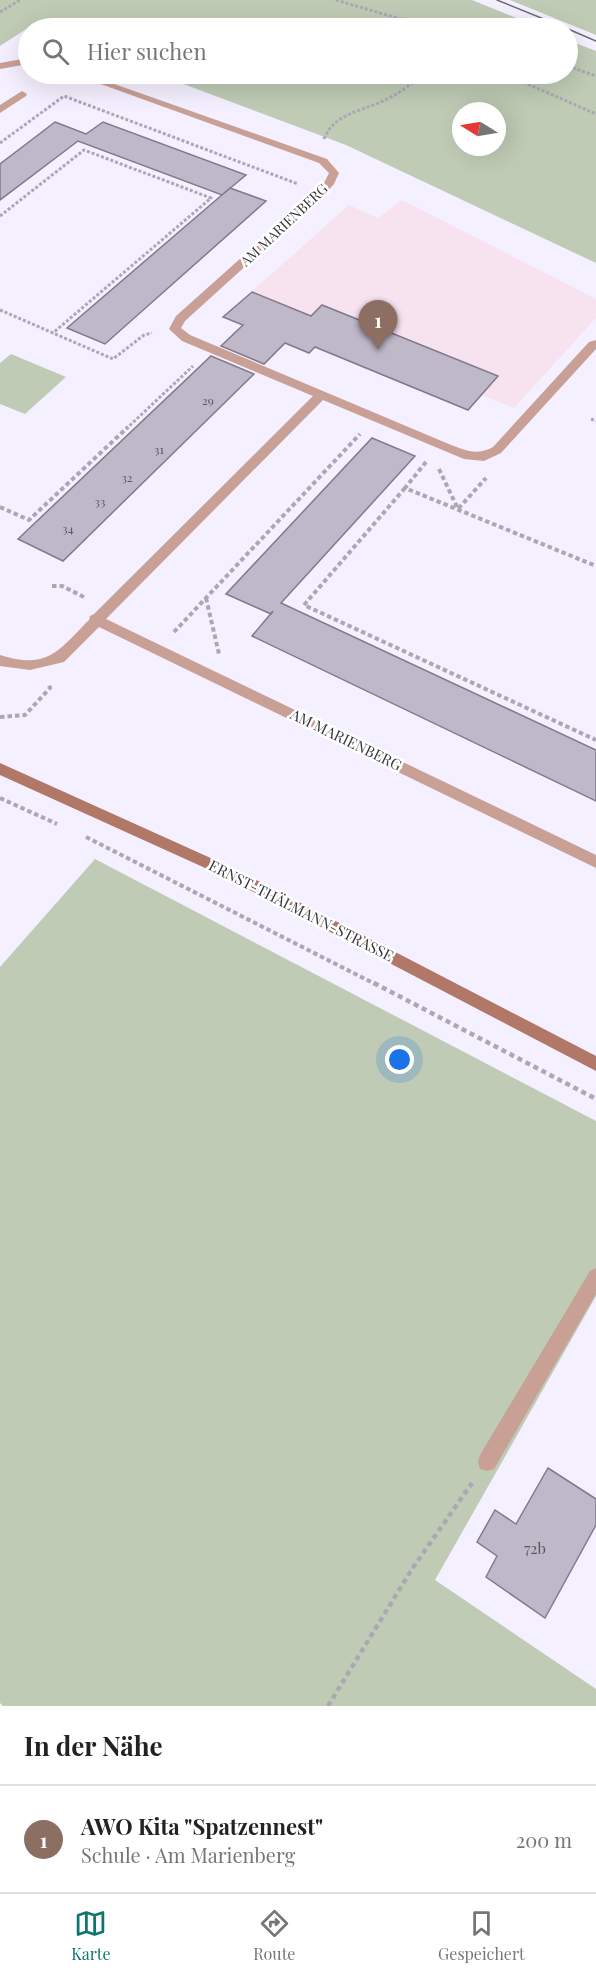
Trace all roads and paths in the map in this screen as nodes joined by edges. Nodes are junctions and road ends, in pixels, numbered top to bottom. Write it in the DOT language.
graph roads {
  1 [pos="20,0"];
  2 [pos="336,0"];
  3 [pos="0,12"];
  4 [pos="397,18"];
  5 [pos="18,63"];
  6 [pos="0,66"];
  7 [pos="578,70"];
  8 [pos="596,76"];
  9 [pos="106,84"];
  10 [pos="409,84"];
  11 [pos="528,84"];
  12 [pos="22,94"];
  13 [pos="0,110"];
  14 [pos="596,114"];
  15 [pos="0,143"];
  16 [pos="323,161"];
  17 [pos="321,192"];
  18 [pos="0,216"];
  19 [pos="0,310"];
  20 [pos="175,329"];
  21 [pos="53,333"];
  22 [pos="596,344"];
  23 [pos="211,349"];
  24 [pos="321,395"];
  25 [pos="374,418"];
  26 [pos="591,419"];
  27 [pos="596,421"];
  28 [pos="436,450"];
  29 [pos="484,458"];
  30 [pos="405,488"];
  31 [pos="0,507"];
  32 [pos="458,509"];
  33 [pos="596,566"];
  34 [pos="52,586"];
  35 [pos="206,598"];
  36 [pos="106,608"];
  37 [pos="95,619"];
  38 [pos="158,649"];
  39 [pos="0,660"];
  40 [pos="222,663"];
  41 [pos="42,665"];
  42 [pos="0,717"];
  43 [pos="596,740"];
  44 [pos="0,769"];
  45 [pos="0,798"];
  46 [pos="64,827"];
  47 [pos="85,836"];
  48 [pos="596,862"];
  49 [pos="596,1064"];
  50 [pos="596,1099"];
  51 [pos="596,1278"];
  52 [pos="487,1462"];
  53 [pos="328,1706"];
  1 -- 3 [label="path"];
  2 -- 4 [label="path"];
  5 -- 6 [label="street"];
  7 -- 8 [label="path"];
  9 -- 16 [label="street, AM MARIENBERG"];
  10 -- 16 [label="path"];
  11 -- 14 [label="path"];
  12 -- 13 [label="street"];
  15 -- 17 [label="path"];
  16 -- 17 [label="street, AM MARIENBERG"];
  17 -- 20 [label="street, AM MARIENBERG"];
  18 -- 21 [label="path"];
  19 -- 21 [label="path"];
  20 -- 21 [label="path"];
  20 -- 23 [label="street"];
  22 -- 29 [label="street"];
  23 -- 24 [label="street"];
  23 -- 31 [label="path"];
  24 -- 25 [label="street"];
  24 -- 36 [label="street"];
  25 -- 28 [label="street"];
  25 -- 35 [label="path"];
  26 -- 27 [label="path"];
  28 -- 29 [label="street"];
  28 -- 30 [label="path"];
  28 -- 32 [label="path"];
  29 -- 32 [label="path"];
  30 -- 32 [label="path"];
  30 -- 43 [label="path"];
  32 -- 33 [label="path"];
  34 -- 36 [label="path"];
  35 -- 38 [label="path"];
  35 -- 40 [label="path"];
  36 -- 37 [label="street"];
  37 -- 38 [label="street, AM MARIENBERG"];
  37 -- 41 [label="street"];
  38 -- 48 [label="street, AM MARIENBERG"];
  39 -- 41 [label="street"];
  41 -- 42 [label="path"];
  44 -- 49 [label="main road, ERNST-THÄLMANN-STRASSE"];
  45 -- 46 [label="path"];
  47 -- 50 [label="path"];
  51 -- 52 [label="street"];
  52 -- 53 [label="path"];
}
